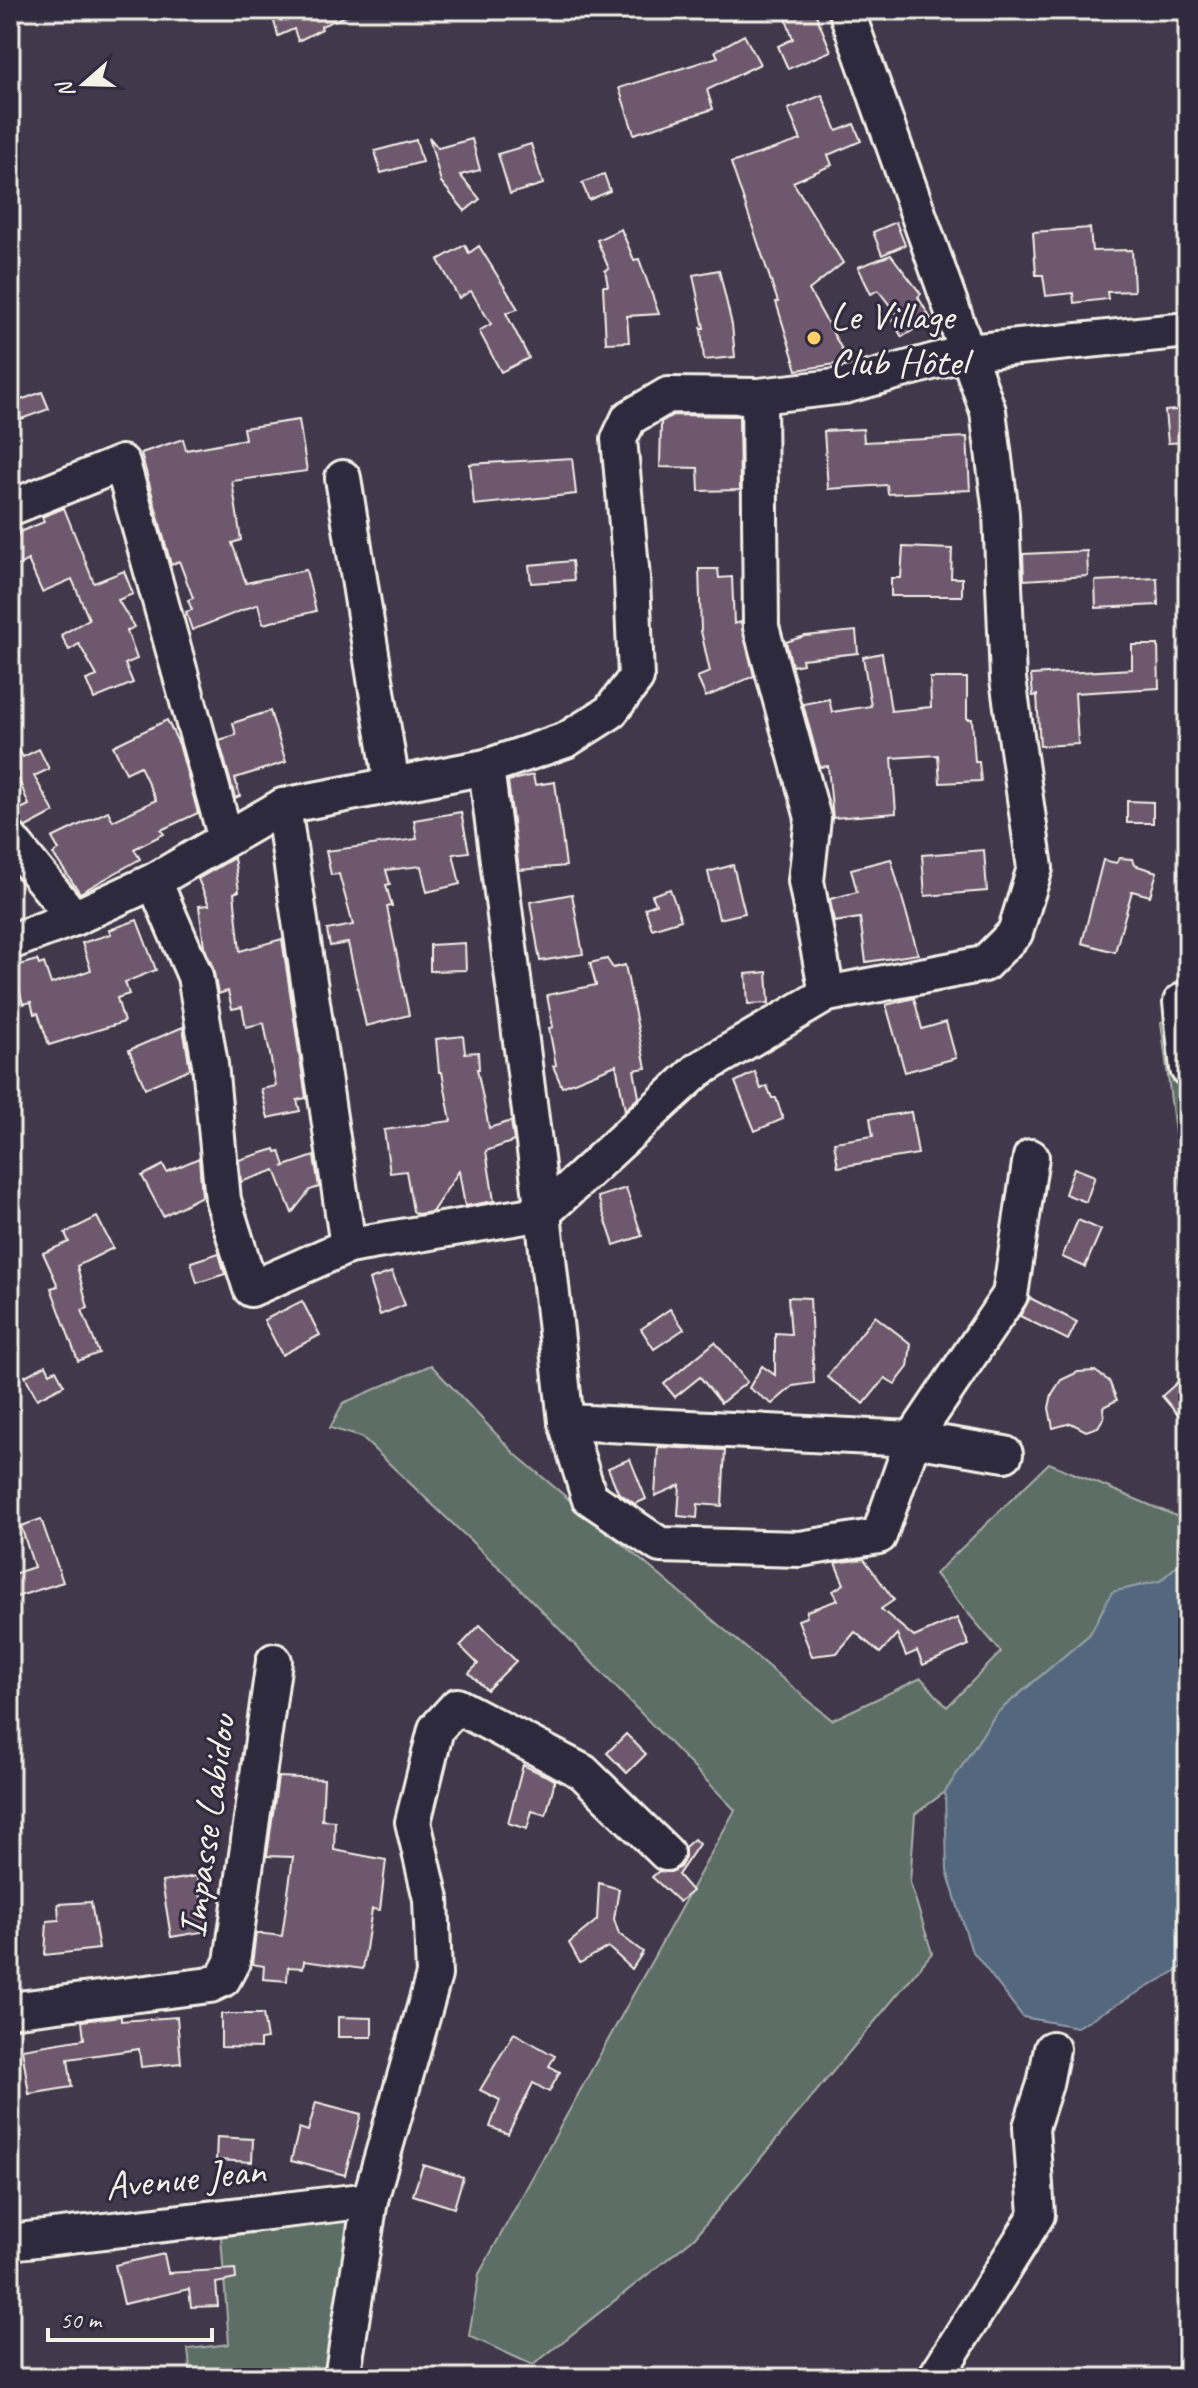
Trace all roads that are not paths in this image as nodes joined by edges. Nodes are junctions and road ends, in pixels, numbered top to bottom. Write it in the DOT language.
graph roads {
  1 [pos="846,10"];
  2 [pos="1188,330"];
  3 [pos="968,352"];
  4 [pos="759,396"];
  5 [pos="343,478"];
  6 [pos="10,508"];
  7 [pos="486,767"];
  8 [pos="392,785"];
  9 [pos="283,806"];
  10 [pos="10,839"];
  11 [pos="226,839"];
  12 [pos="154,881"];
  13 [pos="74,918"];
  14 [pos="10,942"];
  15 [pos="827,994"];
  16 [pos="1188,998"];
  17 [pos="1188,1069"];
  18 [pos="1031,1157"];
  19 [pos="543,1213"];
  20 [pos="348,1246"];
  21 [pos="566,1422"];
  22 [pos="913,1439"];
  23 [pos="1005,1454"];
  24 [pos="274,1661"];
  25 [pos="666,1853"];
  26 [pos="10,2010"];
  27 [pos="1052,2049"];
  28 [pos="370,2200"];
  29 [pos="10,2242"];
  30 [pos="342,2378"];
  31 [pos="935,2378"];
  1 -- 3 [label="street"];
  2 -- 3 [label="street"];
  3 -- 4 [label="street"];
  3 -- 15 [label="street"];
  4 -- 7 [label="street"];
  4 -- 15 [label="street"];
  5 -- 8 [label="street"];
  6 -- 11 [label="street"];
  7 -- 8 [label="street"];
  7 -- 19 [label="street"];
  8 -- 9 [label="street"];
  9 -- 11 [label="street"];
  9 -- 20 [label="street"];
  10 -- 13 [label="street"];
  11 -- 12 [label="street"];
  12 -- 13 [label="street"];
  12 -- 20 [label="street"];
  13 -- 14 [label="street"];
  15 -- 19 [label="street"];
  16 -- 17 [label="street"];
  18 -- 22 [label="street"];
  19 -- 20 [label="street"];
  19 -- 21 [label="street"];
  21 -- 22 [label="street"];
  21 -- 22 [label="street"];
  22 -- 23 [label="street"];
  24 -- 26 [label="street, Impasse Labidou"];
  25 -- 28 [label="street"];
  27 -- 31 [label="street"];
  28 -- 29 [label="street, Avenue Jean"];
  28 -- 30 [label="street"];
}
